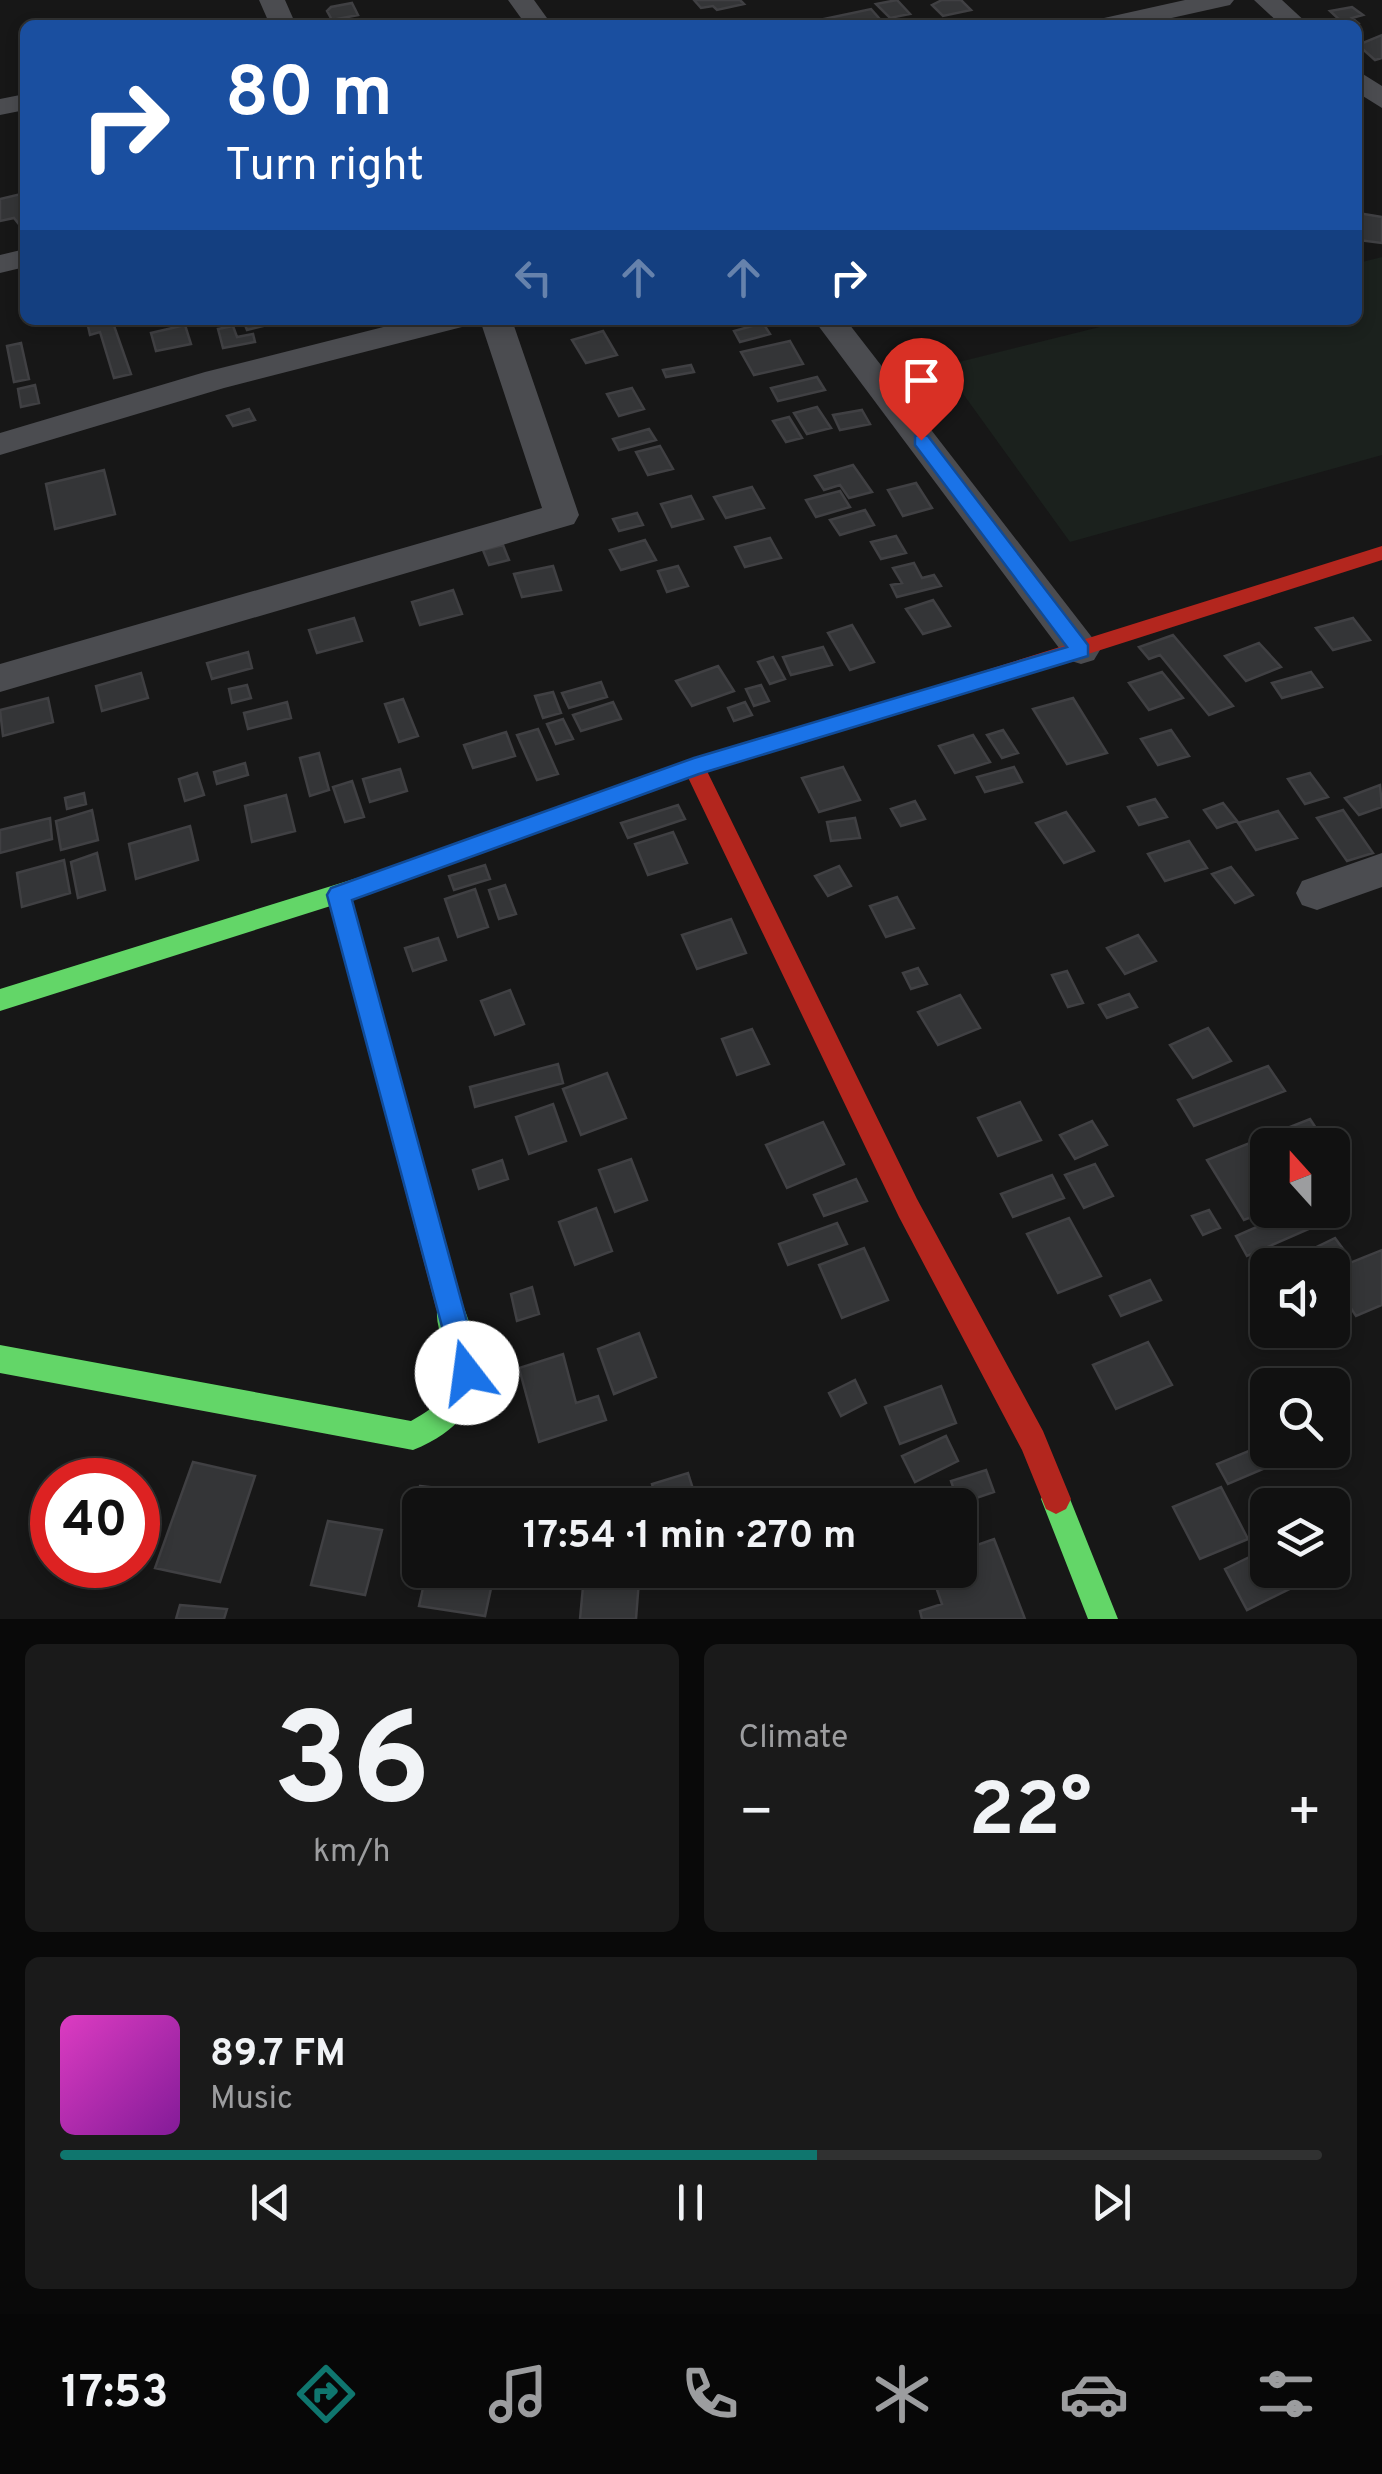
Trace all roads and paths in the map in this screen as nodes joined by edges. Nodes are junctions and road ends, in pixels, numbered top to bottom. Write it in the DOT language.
graph roads {
  1 [pos="1220,0"];
  2 [pos="1267,0"];
  3 [pos="1127,20"];
  4 [pos="1290,20"];
  5 [pos="1362,82"];
  6 [pos="1382,100"];
  7 [pos="430,325"];
  8 [pos="498,325"];
  9 [pos="834,325"];
  10 [pos="0,444"];
  11 [pos="1382,553"];
  12 [pos="1081,650"];
  13 [pos="0,678"];
  14 [pos="694,767"];
  15 [pos="1382,870"];
  16 [pos="1317,893"];
  17 [pos="339,895"];
  18 [pos="0,1000"];
  19 [pos="0,1359"];
  20 [pos="1103,1619"];
  1 -- 3 [label="street"];
  2 -- 4 [label="street"];
  5 -- 6 [label="street"];
  7 -- 10 [label="street"];
  8 -- 13 [label="street"];
  9 -- 12 [label="street"];
  11 -- 12 [label="street"];
  12 -- 14 [label="street"];
  14 -- 17 [label="street"];
  14 -- 20 [label="street"];
  15 -- 16 [label="street"];
  17 -- 18 [label="street"];
  17 -- 19 [label="street"];
}
